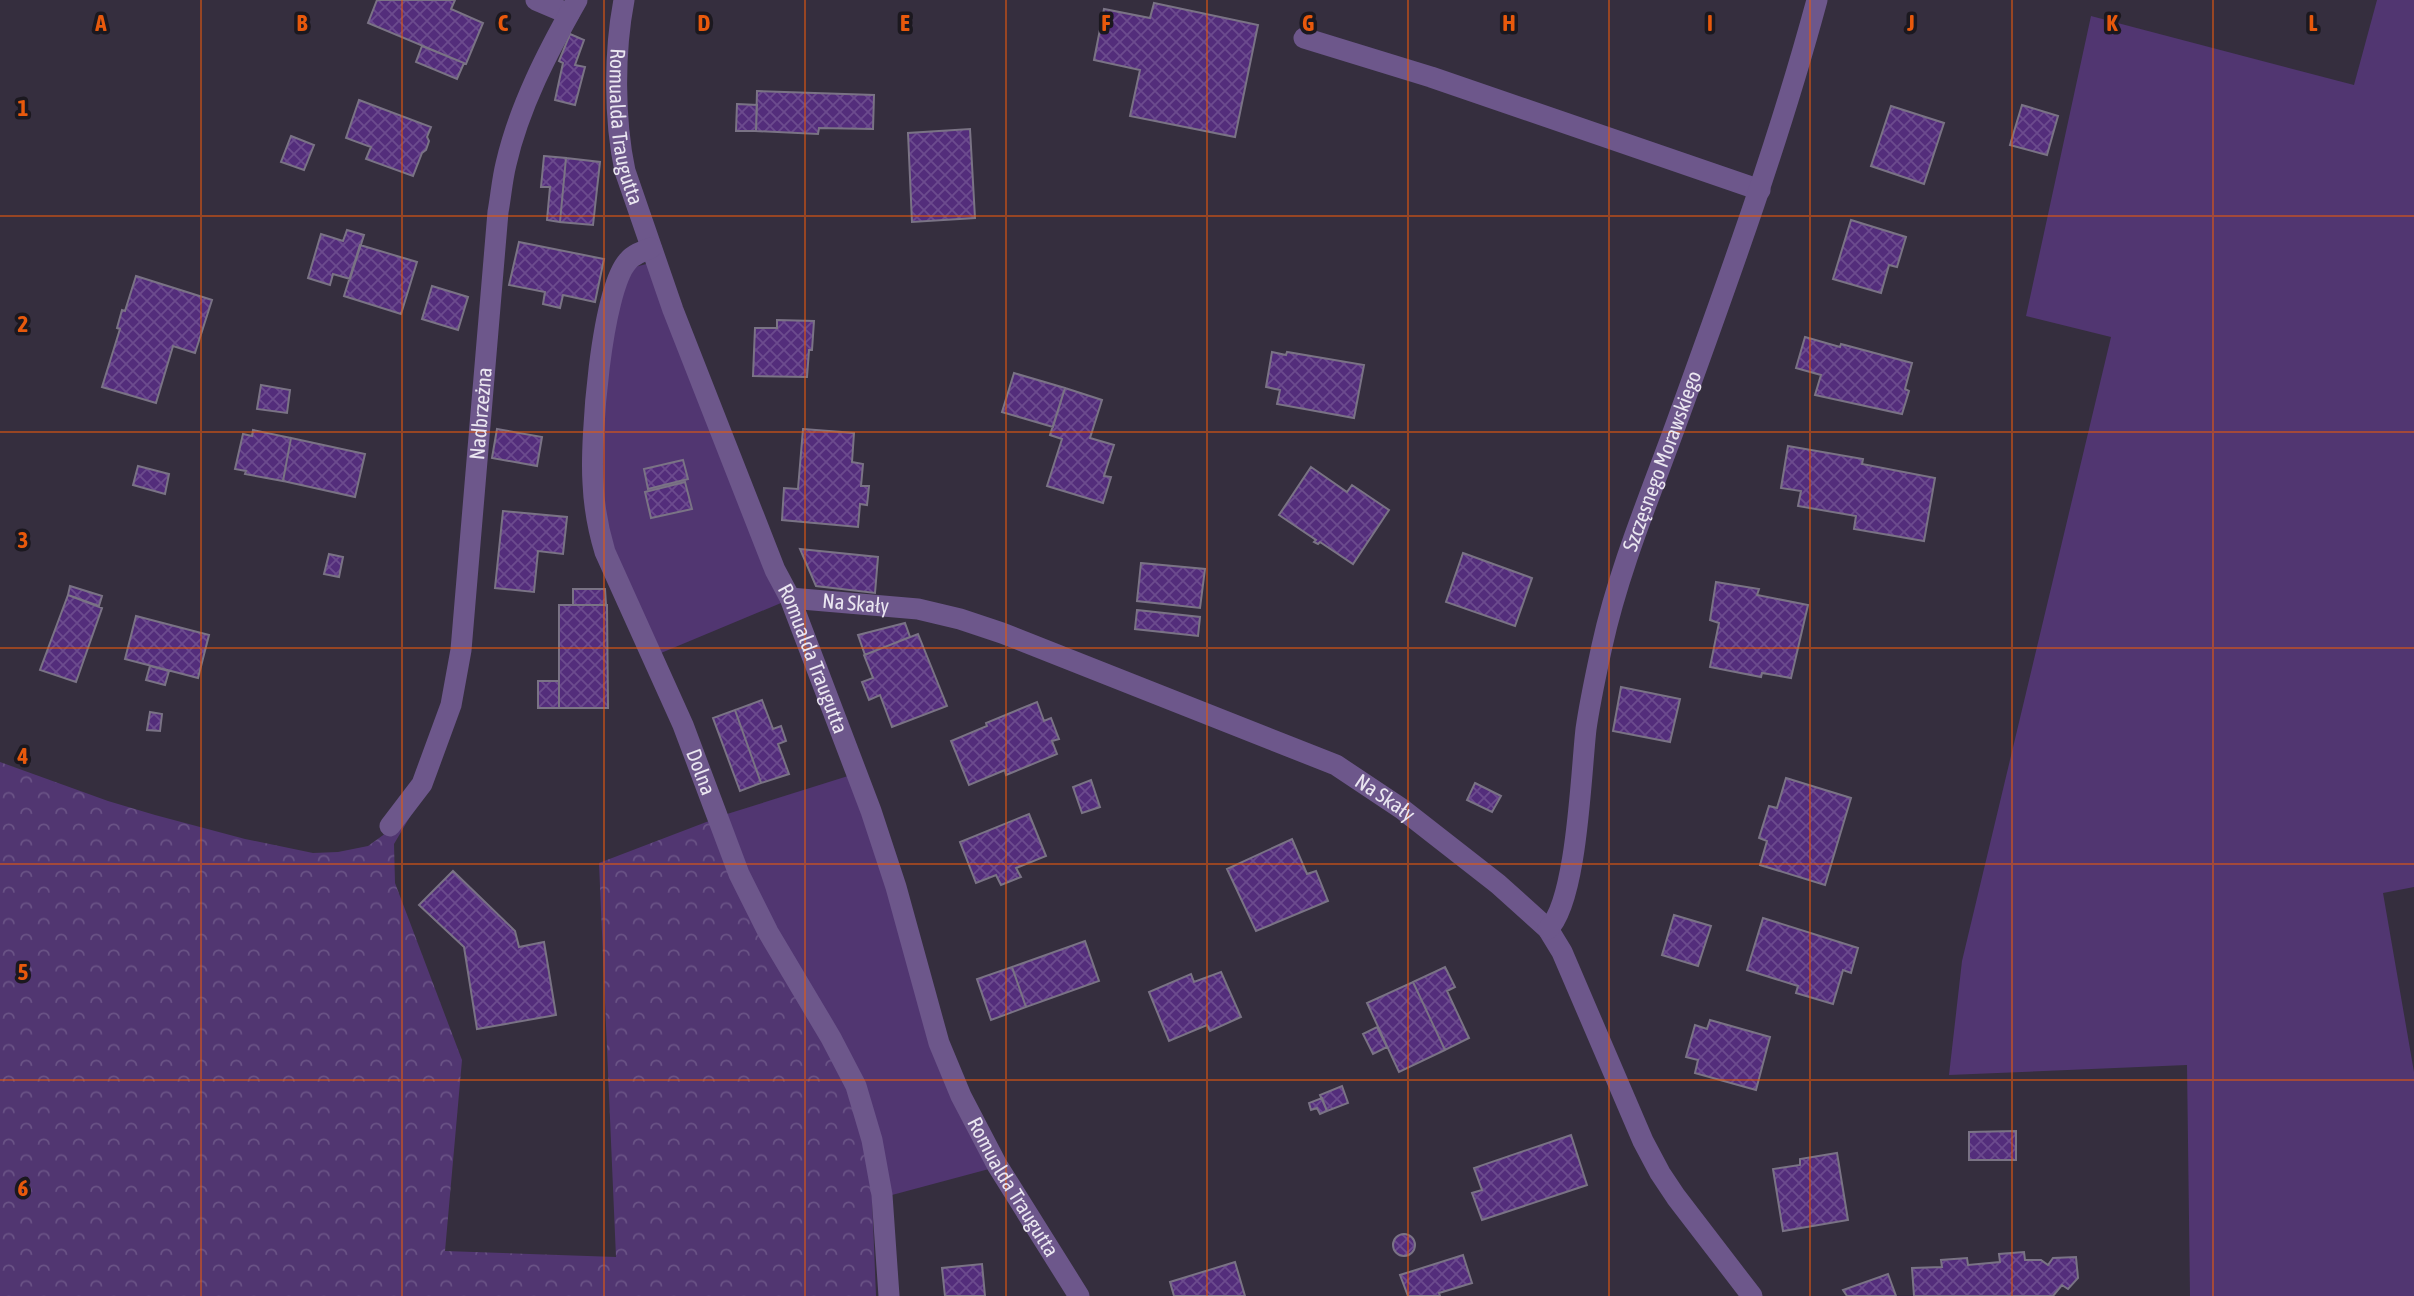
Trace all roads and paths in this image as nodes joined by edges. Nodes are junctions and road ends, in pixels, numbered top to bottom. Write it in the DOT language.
graph roads {
  1 [pos="536,0"];
  2 [pos="624,0"];
  3 [pos="1817,0"];
  4 [pos="573,7"];
  5 [pos="1304,38"];
  6 [pos="1760,190"];
  7 [pos="651,248"];
  8 [pos="790,598"];
  9 [pos="390,825"];
  10 [pos="1548,929"];
  11 [pos="889,1296"];
  12 [pos="1079,1296"];
  13 [pos="1752,1296"];
  1 -- 4 [label="street"];
  2 -- 7 [label="street, Romualda Traugutta"];
  3 -- 6 [label="street, Szczęsnego Morawskiego"];
  4 -- 9 [label="street, Nadbrzeżna"];
  5 -- 6 [label="street"];
  6 -- 10 [label="street, Szczęsnego Morawskiego"];
  7 -- 8 [label="street, Romualda Traugutta"];
  7 -- 11 [label="street, Dolna"];
  8 -- 10 [label="street, Na Skały"];
  8 -- 12 [label="street, Romualda Traugutta"];
  10 -- 13 [label="street, Na Skały"];
}
